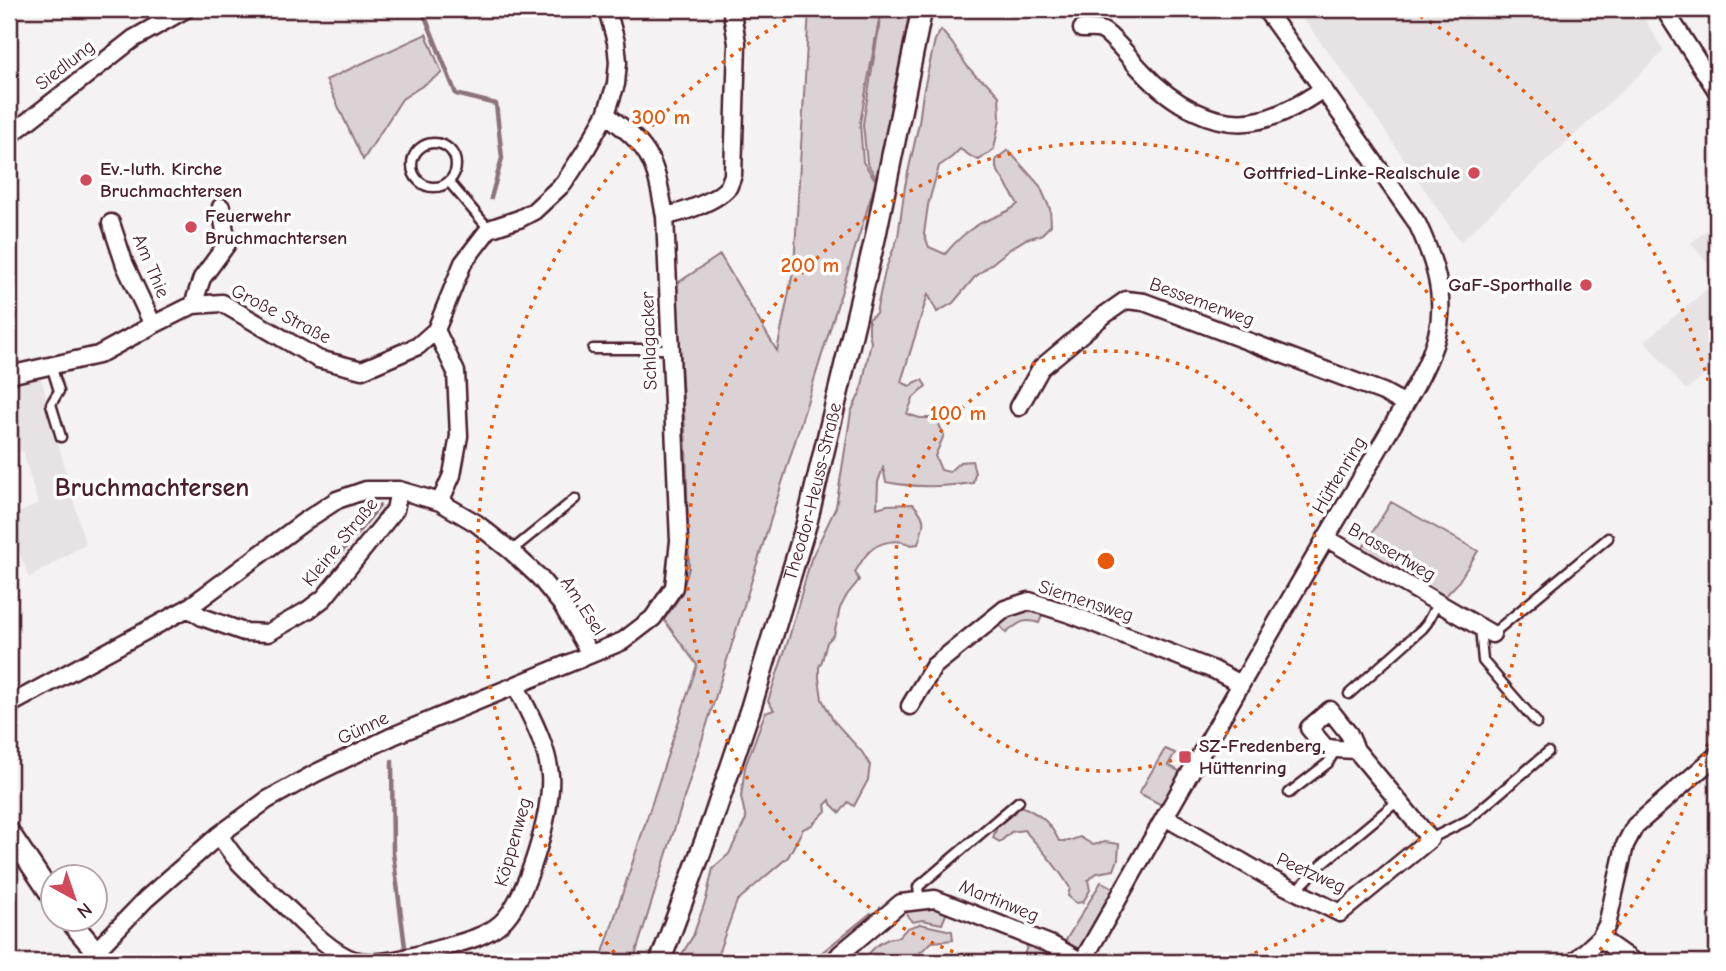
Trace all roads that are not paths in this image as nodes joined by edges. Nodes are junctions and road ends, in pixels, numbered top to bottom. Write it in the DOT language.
graph roads {
  1 [pos="186,9"];
  2 [pos="607,9"];
  3 [pos="922,9"];
  4 [pos="1265,9"];
  5 [pos="1664,9"];
  6 [pos="733,11"];
  7 [pos="1082,29"];
  8 [pos="1323,89"];
  9 [pos="1717,91"];
  10 [pos="606,114"];
  11 [pos="9,136"];
  12 [pos="449,182"];
  13 [pos="222,207"];
  14 [pos="665,216"];
  15 [pos="111,223"];
  16 [pos="489,229"];
  17 [pos="193,305"];
  18 [pos="153,325"];
  19 [pos="436,330"];
  20 [pos="593,349"];
  21 [pos="670,349"];
  22 [pos="51,365"];
  23 [pos="9,374"];
  24 [pos="1405,404"];
  25 [pos="1019,407"];
  26 [pos="61,437"];
  27 [pos="399,490"];
  28 [pos="575,499"];
  29 [pos="440,502"];
  30 [pos="1326,538"];
  31 [pos="1608,538"];
  32 [pos="512,551"];
  33 [pos="674,587"];
  34 [pos="1438,602"];
  35 [pos="188,608"];
  36 [pos="1486,630"];
  37 [pos="590,654"];
  38 [pos="1241,684"];
  39 [pos="516,686"];
  40 [pos="1349,694"];
  41 [pos="9,705"];
  42 [pos="910,706"];
  43 [pos="1536,723"];
  44 [pos="1336,749"];
  45 [pos="1356,750"];
  46 [pos="1548,752"];
  47 [pos="1717,755"];
  48 [pos="1289,793"];
  49 [pos="1019,800"];
  50 [pos="1399,800"];
  51 [pos="1165,817"];
  52 [pos="9,832"];
  53 [pos="219,835"];
  54 [pos="1430,839"];
  55 [pos="38,875"];
  56 [pos="1295,892"];
  57 [pos="920,901"];
  58 [pos="79,932"];
  59 [pos="1600,938"];
  60 [pos="100,957"];
  61 [pos="660,962"];
  62 [pos="834,962"];
  63 [pos="1082,962"];
  64 [pos="1574,962"];
  65 [pos="1634,962"];
  1 -- 11 [label="street, Siedlung"];
  2 -- 10 [label="street"];
  3 -- 61 [label="street, Theodor-Heuss-Straße"];
  4 -- 8 [label="street, Hüttenring"];
  5 -- 9 [label="street"];
  6 -- 14 [label="street"];
  7 -- 8 [label="street"];
  8 -- 24 [label="street, Hüttenring"];
  10 -- 14 [label="street, Schlagacker"];
  10 -- 16 [label="street"];
  12 -- 12 [label="lane"];
  12 -- 16 [label="lane"];
  13 -- 17 [label="street, Am Thie"];
  14 -- 21 [label="street, Schlagacker"];
  15 -- 18 [label="street, Am Thie"];
  16 -- 19 [label="street"];
  17 -- 18 [label="street, Große Straße"];
  17 -- 19 [label="street, Große Straße"];
  18 -- 22 [label="street, Große Straße"];
  19 -- 29 [label="street"];
  20 -- 21 [label="lane"];
  21 -- 33 [label="street, Schlagacker"];
  22 -- 23 [label="street, Große Straße"];
  22 -- 26 [label="lane"];
  24 -- 25 [label="street, Bessemerweg"];
  24 -- 30 [label="street, Hüttenring"];
  27 -- 29 [label="street, Kleine Straße"];
  27 -- 35 [label="street, Kleine Straße"];
  27 -- 35 [label="street, Kleine Straße"];
  28 -- 32 [label="lane"];
  29 -- 32 [label="street, Am Esel"];
  30 -- 34 [label="street, Brassertweg"];
  30 -- 38 [label="street, Hüttenring"];
  31 -- 36 [label="lane"];
  32 -- 37 [label="street, Am Esel"];
  33 -- 37 [label="street, Günne"];
  34 -- 36 [label="street, Brassertweg"];
  34 -- 40 [label="lane, Brassertweg"];
  35 -- 41 [label="street, Kleine Straße"];
  36 -- 43 [label="lane"];
  37 -- 39 [label="street, Günne"];
  38 -- 42 [label="street, Siemensweg"];
  38 -- 51 [label="street, Hüttenring"];
  39 -- 53 [label="street, Günne"];
  39 -- 53 [label="street, Köppenweg"];
  44 -- 45 [label="street"];
  44 -- 45 [label="street"];
  44 -- 48 [label="lane"];
  45 -- 50 [label="street"];
  46 -- 54 [label="lane, Peetzweg"];
  47 -- 59 [label="street"];
  49 -- 57 [label="lane"];
  50 -- 54 [label="street"];
  50 -- 56 [label="lane"];
  51 -- 56 [label="street, Peetzweg"];
  51 -- 63 [label="street, Hüttenring"];
  52 -- 55 [label="street"];
  53 -- 60 [label="street, Günne"];
  54 -- 56 [label="street, Peetzweg"];
  57 -- 62 [label="street"];
  57 -- 63 [label="street, Martinweg"];
  58 -- 60 [label="street"];
  59 -- 64 [label="street"];
  59 -- 65 [label="street"];
}
